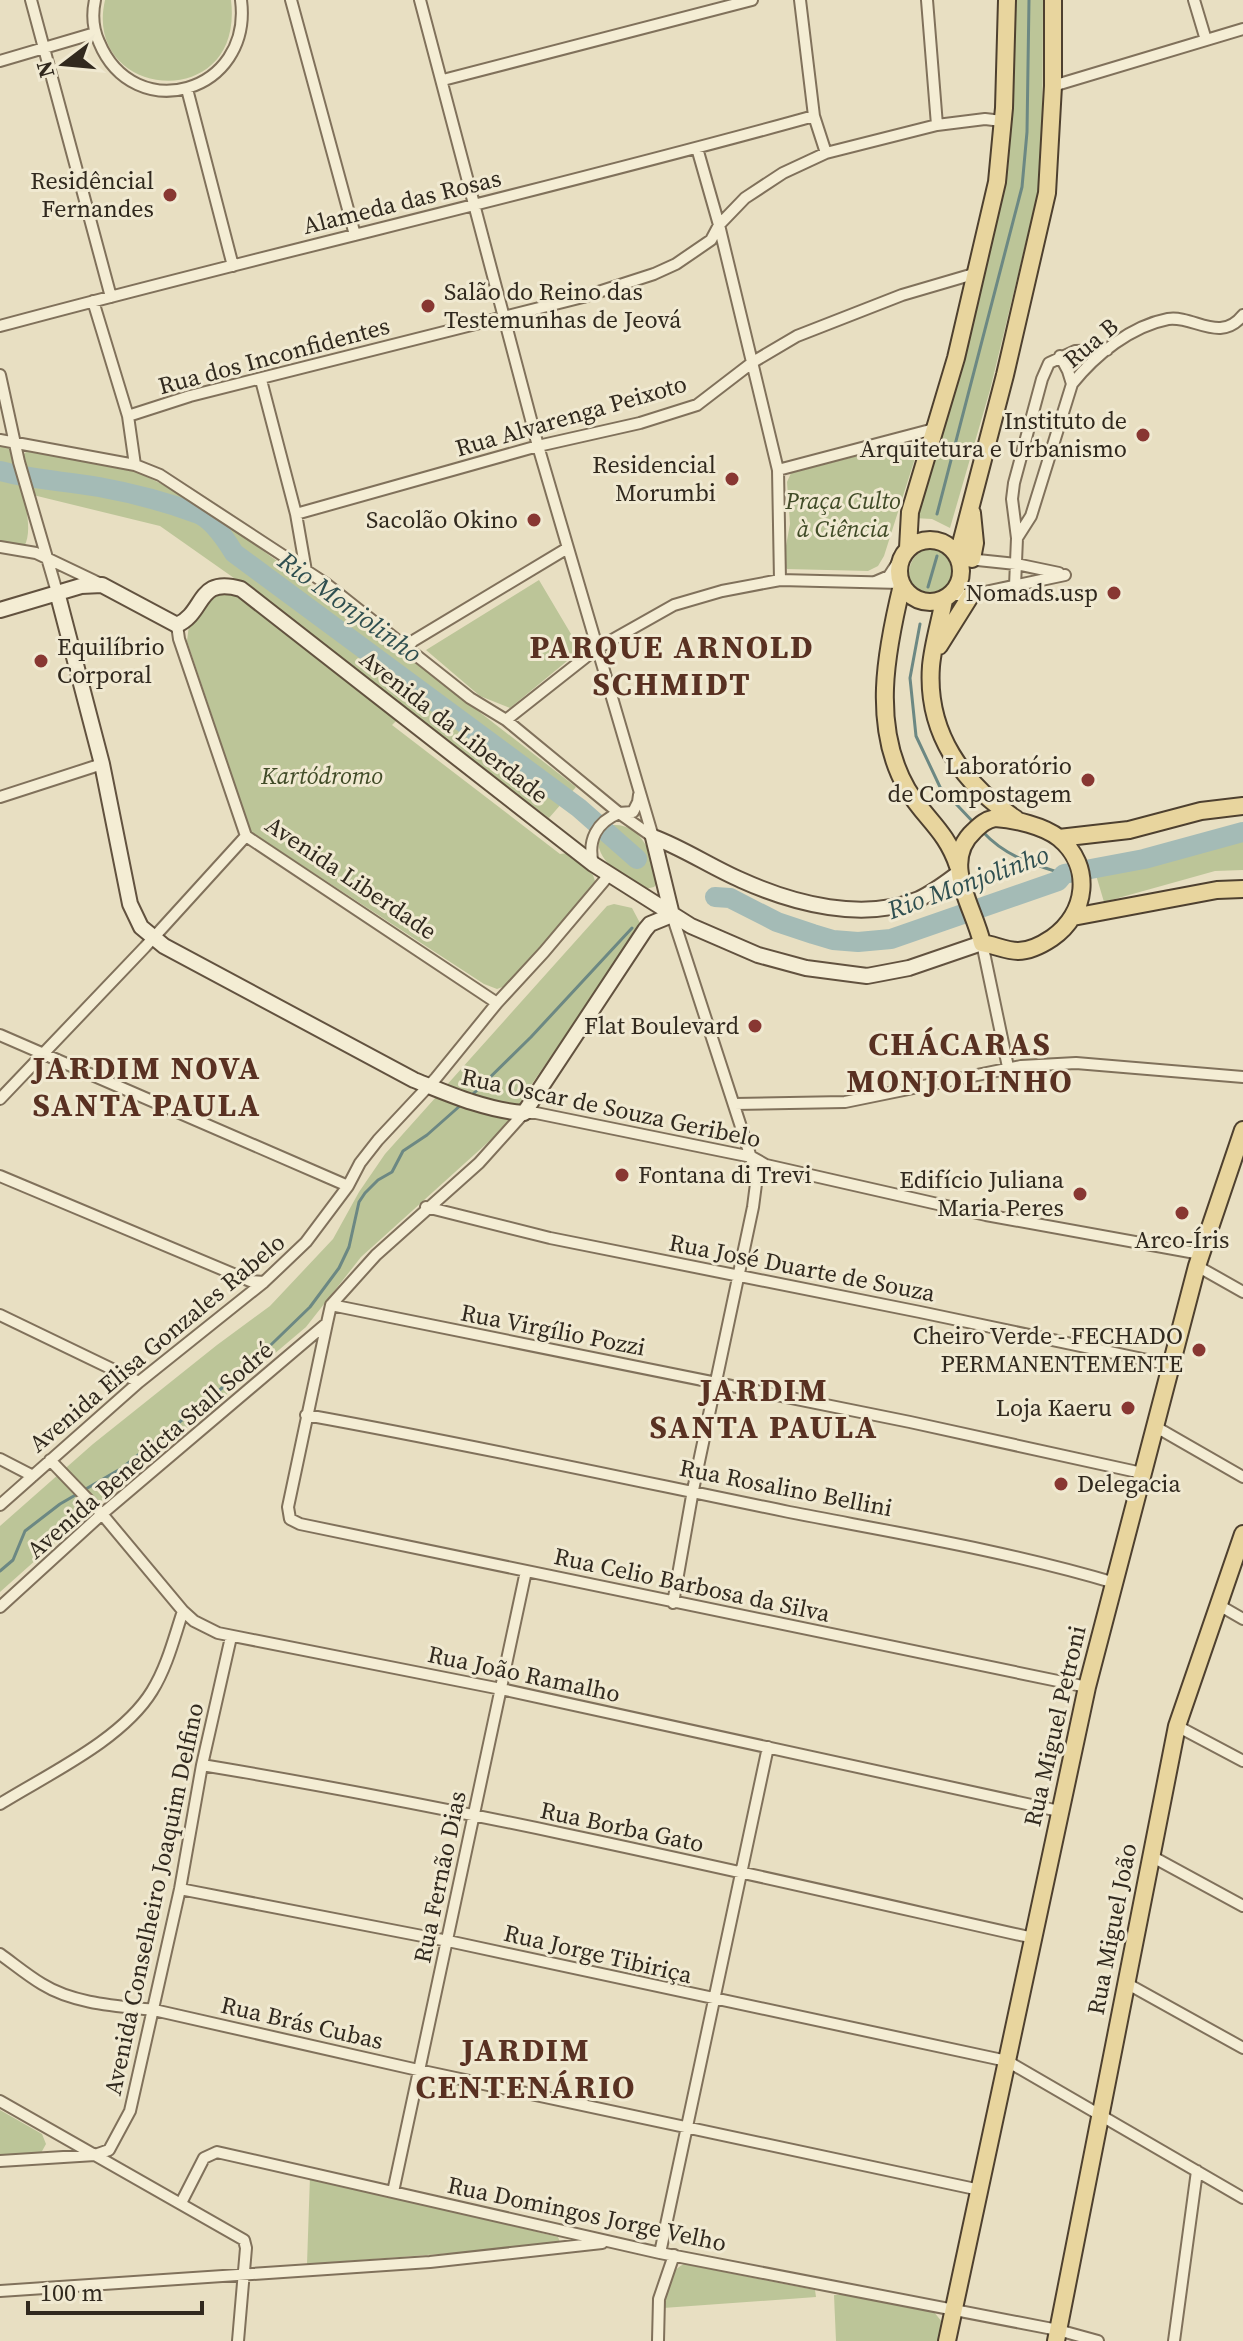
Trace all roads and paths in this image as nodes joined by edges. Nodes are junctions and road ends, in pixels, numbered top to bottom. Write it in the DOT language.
graph roads {
  1 [pos="31,0"];
  2 [pos="95,0"];
  3 [pos="241,0"];
  4 [pos="291,0"];
  5 [pos="420,0"];
  6 [pos="752,0"];
  7 [pos="800,0"];
  8 [pos="927,0"];
  9 [pos="1007,0"];
  10 [pos="1053,0"];
  11 [pos="1194,0"];
  12 [pos="1243,29"];
  13 [pos="95,33"];
  14 [pos="1206,40"];
  15 [pos="44,49"];
  16 [pos="0,61"];
  17 [pos="443,80"];
  18 [pos="1053,86"];
  19 [pos="187,89"];
  20 [pos="814,116"];
  21 [pos="1002,121"];
  22 [pos="937,125"];
  23 [pos="697,148"];
  24 [pos="826,153"];
  25 [pos="473,203"];
  26 [pos="719,225"];
  27 [pos="355,235"];
  28 [pos="233,266"];
  29 [pos="977,273"];
  30 [pos="111,297"];
  31 [pos="93,301"];
  32 [pos="1243,315"];
  33 [pos="503,317"];
  34 [pos="0,326"];
  35 [pos="1107,350"];
  36 [pos="1060,356"];
  37 [pos="753,362"];
  38 [pos="0,375"];
  39 [pos="261,380"];
  40 [pos="1072,384"];
  41 [pos="128,416"];
  42 [pos="934,429"];
  43 [pos="0,440"];
  44 [pos="15,443"];
  45 [pos="538,446"];
  46 [pos="135,465"];
  47 [pos="778,470"];
  48 [pos="296,514"];
  49 [pos="1017,538"];
  50 [pos="0,547"];
  51 [pos="566,549"];
  52 [pos="905,552"];
  53 [pos="963,557"];
  54 [pos="45,558"];
  55 [pos="1016,564"];
  56 [pos="306,571"];
  57 [pos="780,580"];
  58 [pos="873,582"];
  59 [pos="902,584"];
  60 [pos="102,585"];
  61 [pos="1015,586"];
  62 [pos="57,592"];
  63 [pos="971,595"];
  64 [pos="947,597"];
  65 [pos="0,610"];
  66 [pos="177,625"];
  67 [pos="407,648"];
  68 [pos="596,649"];
  69 [pos="934,654"];
  70 [pos="506,720"];
  71 [pos="102,764"];
  72 [pos="639,789"];
  73 [pos="0,797"];
  74 [pos="1243,806"];
  75 [pos="619,813"];
  76 [pos="1018,820"];
  77 [pos="246,836"];
  78 [pos="653,837"];
  79 [pos="1059,838"];
  80 [pos="592,858"];
  81 [pos="960,872"];
  82 [pos="609,875"];
  83 [pos="1243,889"];
  84 [pos="672,915"];
  85 [pos="1073,917"];
  86 [pos="981,936"];
  87 [pos="152,939"];
  88 [pos="497,1003"];
  89 [pos="0,1035"];
  90 [pos="42,1054"];
  91 [pos="1008,1067"];
  92 [pos="1243,1077"];
  93 [pos="428,1086"];
  94 [pos="0,1099"];
  95 [pos="734,1104"];
  96 [pos="524,1113"];
  97 [pos="1242,1135"];
  98 [pos="752,1157"];
  99 [pos="0,1176"];
  100 [pos="348,1186"];
  101 [pos="426,1207"];
  102 [pos="1199,1260"];
  103 [pos="739,1275"];
  104 [pos="264,1282"];
  105 [pos="1243,1292"];
  106 [pos="331,1305"];
  107 [pos="0,1315"];
  108 [pos="327,1323"];
  109 [pos="1171,1365"];
  110 [pos="139,1382"];
  111 [pos="718,1383"];
  112 [pos="306,1415"];
  113 [pos="1156,1427"];
  114 [pos="0,1459"];
  115 [pos="50,1460"];
  116 [pos="1142,1473"];
  117 [pos="33,1476"];
  118 [pos="1243,1477"];
  119 [pos="693,1490"];
  120 [pos="0,1505"];
  121 [pos="102,1514"];
  122 [pos="1243,1534"];
  123 [pos="526,1571"];
  124 [pos="1115,1583"];
  125 [pos="673,1603"];
  126 [pos="1217,1604"];
  127 [pos="0,1607"];
  128 [pos="183,1611"];
  129 [pos="1243,1619"];
  130 [pos="231,1637"];
  131 [pos="1087,1687"];
  132 [pos="501,1689"];
  133 [pos="1177,1726"];
  134 [pos="768,1747"];
  135 [pos="1243,1761"];
  136 [pos="202,1765"];
  137 [pos="0,1804"];
  138 [pos="1059,1811"];
  139 [pos="474,1816"];
  140 [pos="1151,1856"];
  141 [pos="742,1872"];
  142 [pos="180,1889"];
  143 [pos="1243,1906"];
  144 [pos="1033,1938"];
  145 [pos="448,1941"];
  146 [pos="0,1954"];
  147 [pos="1126,1983"];
  148 [pos="713,2000"];
  149 [pos="154,2010"];
  150 [pos="1243,2048"];
  151 [pos="1007,2061"];
  152 [pos="418,2070"];
  153 [pos="0,2101"];
  154 [pos="1101,2116"];
  155 [pos="686,2127"];
  156 [pos="95,2155"];
  157 [pos="0,2161"];
  158 [pos="1197,2171"];
  159 [pos="980,2190"];
  160 [pos="393,2192"];
  161 [pos="1243,2198"];
  162 [pos="181,2203"];
  163 [pos="612,2242"];
  164 [pos="660,2253"];
  165 [pos="674,2255"];
  166 [pos="243,2275"];
  167 [pos="0,2291"];
  168 [pos="953,2309"];
  169 [pos="1057,2336"];
  170 [pos="238,2341"];
  171 [pos="658,2341"];
  172 [pos="947,2341"];
  173 [pos="1098,2341"];
  174 [pos="1174,2341"];
  1 -- 15 [label="street"];
  2 -- 13 [label="street"];
  3 -- 19 [label="street"];
  4 -- 27 [label="street"];
  5 -- 17 [label="street"];
  6 -- 17 [label="street"];
  7 -- 20 [label="street"];
  8 -- 22 [label="street"];
  9 -- 21 [label="main road"];
  10 -- 18 [label="main road"];
  11 -- 14 [label="street"];
  12 -- 14 [label="street"];
  13 -- 15 [label="street"];
  13 -- 19 [label="street"];
  14 -- 18 [label="street"];
  15 -- 16 [label="street"];
  15 -- 30 [label="street"];
  17 -- 25 [label="street"];
  18 -- 53 [label="main road"];
  19 -- 28 [label="street"];
  20 -- 23 [label="street, Alameda das Rosas"];
  20 -- 24 [label="street"];
  21 -- 22 [label="street, Rua dos Inconfidentes"];
  21 -- 29 [label="main road"];
  22 -- 24 [label="street, Rua dos Inconfidentes"];
  23 -- 25 [label="street, Alameda das Rosas"];
  23 -- 26 [label="street"];
  24 -- 26 [label="street, Rua dos Inconfidentes"];
  25 -- 27 [label="street, Alameda das Rosas"];
  25 -- 33 [label="street"];
  26 -- 33 [label="street, Rua dos Inconfidentes"];
  26 -- 37 [label="street"];
  27 -- 28 [label="street, Alameda das Rosas"];
  28 -- 30 [label="street, Alameda das Rosas"];
  29 -- 37 [label="street, Rua Alvarenga Peixoto"];
  29 -- 42 [label="main road"];
  30 -- 31 [label="street, Alameda das Rosas"];
  31 -- 34 [label="street, Alameda das Rosas"];
  31 -- 41 [label="street"];
  32 -- 35 [label="street, Rua B"];
  33 -- 39 [label="street, Rua dos Inconfidentes"];
  33 -- 45 [label="street"];
  35 -- 36 [label="street"];
  35 -- 40 [label="street, Rua B"];
  36 -- 40 [label="street"];
  36 -- 49 [label="street"];
  37 -- 45 [label="street, Rua Alvarenga Peixoto"];
  37 -- 47 [label="street"];
  38 -- 44 [label="street, Rua Oscar de Souza Geribelo"];
  39 -- 41 [label="street, Rua dos Inconfidentes"];
  39 -- 48 [label="street"];
  40 -- 49 [label="street, Rua B"];
  41 -- 46 [label="street"];
  42 -- 47 [label="street"];
  42 -- 52 [label="main road"];
  43 -- 44 [label="street"];
  44 -- 46 [label="street"];
  44 -- 54 [label="street, Rua Oscar de Souza Geribelo"];
  45 -- 48 [label="street, Rua Alvarenga Peixoto"];
  45 -- 51 [label="street"];
  46 -- 56 [label="street"];
  47 -- 57 [label="street"];
  48 -- 56 [label="street"];
  49 -- 55 [label="street, Rua B"];
  50 -- 54 [label="street"];
  51 -- 67 [label="street"];
  51 -- 68 [label="street"];
  52 -- 53 [label="main road"];
  52 -- 58 [label="street"];
  52 -- 59 [label="main road"];
  53 -- 55 [label="street"];
  53 -- 64 [label="main road"];
  54 -- 60 [label="street"];
  54 -- 62 [label="street, Rua Oscar de Souza Geribelo"];
  55 -- 61 [label="street, Rua B"];
  55 -- 61 [label="street"];
  56 -- 67 [label="street"];
  57 -- 58 [label="street"];
  57 -- 68 [label="street"];
  58 -- 59 [label="street"];
  59 -- 64 [label="main road"];
  59 -- 81 [label="main road"];
  60 -- 62 [label="street"];
  60 -- 66 [label="street"];
  61 -- 63 [label="street"];
  62 -- 65 [label="street"];
  62 -- 71 [label="street, Rua Oscar de Souza Geribelo"];
  63 -- 64 [label="street"];
  63 -- 69 [label="main road"];
  64 -- 69 [label="main road"];
  66 -- 77 [label="street, Avenida Liberdade"];
  66 -- 80 [label="street, Avenida da Liberdade"];
  67 -- 70 [label="street"];
  68 -- 70 [label="street"];
  68 -- 72 [label="street"];
  69 -- 76 [label="main road"];
  70 -- 75 [label="street"];
  71 -- 73 [label="street"];
  71 -- 87 [label="street, Rua Oscar de Souza Geribelo"];
  72 -- 75 [label="street"];
  72 -- 78 [label="street"];
  74 -- 79 [label="main road"];
  75 -- 78 [label="street"];
  75 -- 80 [label="street"];
  76 -- 79 [label="main road"];
  76 -- 81 [label="main road"];
  77 -- 87 [label="street"];
  77 -- 88 [label="street, Avenida Liberdade"];
  78 -- 81 [label="street"];
  78 -- 84 [label="street"];
  79 -- 85 [label="main road"];
  80 -- 82 [label="street, Avenida da Liberdade"];
  81 -- 86 [label="main road"];
  82 -- 84 [label="street, Avenida da Liberdade"];
  82 -- 88 [label="street, Avenida Elisa Gonzales Rabelo"];
  83 -- 85 [label="main road"];
  84 -- 86 [label="street, Avenida da Liberdade"];
  84 -- 95 [label="street"];
  84 -- 96 [label="street"];
  85 -- 86 [label="main road"];
  86 -- 91 [label="street"];
  87 -- 90 [label="street"];
  87 -- 93 [label="street, Rua Oscar de Souza Geribelo"];
  88 -- 93 [label="street, Avenida Elisa Gonzales Rabelo"];
  89 -- 90 [label="street"];
  90 -- 94 [label="street"];
  90 -- 100 [label="street"];
  91 -- 92 [label="street"];
  91 -- 95 [label="street"];
  93 -- 96 [label="street, Rua Oscar de Souza Geribelo"];
  93 -- 100 [label="street, Avenida Elisa Gonzales Rabelo"];
  95 -- 98 [label="street"];
  96 -- 98 [label="street, Rua Oscar de Souza Geribelo"];
  96 -- 101 [label="street"];
  97 -- 102 [label="main road, Rua Miguel Petroni"];
  98 -- 102 [label="street, Rua Oscar de Souza Geribelo"];
  98 -- 103 [label="street"];
  99 -- 104 [label="street"];
  100 -- 104 [label="street, Avenida Elisa Gonzales Rabelo"];
  101 -- 103 [label="street, Rua José Duarte de Souza"];
  101 -- 106 [label="street"];
  102 -- 105 [label="street, Rua Oscar de Souza Geribelo"];
  102 -- 109 [label="main road, Rua Miguel Petroni"];
  103 -- 109 [label="street, Rua José Duarte de Souza"];
  103 -- 111 [label="street"];
  104 -- 110 [label="street, Avenida Elisa Gonzales Rabelo"];
  106 -- 108 [label="street"];
  106 -- 111 [label="street, Rua Virgílio Pozzi"];
  107 -- 110 [label="street"];
  108 -- 112 [label="street"];
  108 -- 121 [label="street, Avenida Benedicta Stall Sodré"];
  109 -- 113 [label="main road, Rua Miguel Petroni"];
  110 -- 115 [label="street, Avenida Elisa Gonzales Rabelo"];
  111 -- 116 [label="street, Rua Virgílio Pozzi"];
  111 -- 119 [label="street"];
  112 -- 119 [label="street, Rua Rosalino Bellini"];
  112 -- 123 [label="street, Rua Celio Barbosa da Silva"];
  113 -- 116 [label="main road, Rua Miguel Petroni"];
  113 -- 118 [label="street"];
  114 -- 117 [label="street"];
  115 -- 117 [label="street, Avenida Elisa Gonzales Rabelo"];
  115 -- 121 [label="street, Rua João Ramalho"];
  116 -- 124 [label="main road, Rua Miguel Petroni"];
  117 -- 120 [label="street, Avenida Elisa Gonzales Rabelo"];
  119 -- 124 [label="street, Rua Rosalino Bellini"];
  119 -- 125 [label="street"];
  121 -- 127 [label="street, Avenida Benedicta Stall Sodré"];
  121 -- 128 [label="street, Rua João Ramalho"];
  122 -- 126 [label="main road, Rua Miguel João"];
  123 -- 125 [label="street, Rua Celio Barbosa da Silva"];
  123 -- 132 [label="street, Rua Fernão Dias"];
  124 -- 131 [label="main road, Rua Miguel Petroni"];
  125 -- 131 [label="street, Rua Celio Barbosa da Silva"];
  126 -- 129 [label="street"];
  126 -- 133 [label="main road, Rua Miguel João"];
  128 -- 130 [label="street, Rua João Ramalho"];
  128 -- 137 [label="street"];
  130 -- 132 [label="street, Rua João Ramalho"];
  130 -- 136 [label="street, Avenida Conselheiro Joaquim Delfino"];
  131 -- 138 [label="main road, Rua Miguel Petroni"];
  132 -- 134 [label="street, Rua João Ramalho"];
  132 -- 139 [label="street, Rua Fernão Dias"];
  133 -- 135 [label="street"];
  133 -- 140 [label="main road, Rua Miguel João"];
  134 -- 138 [label="street, Rua João Ramalho"];
  134 -- 141 [label="street"];
  136 -- 139 [label="street, Rua Borba Gato"];
  136 -- 142 [label="street, Avenida Conselheiro Joaquim Delfino"];
  138 -- 144 [label="main road, Rua Miguel Petroni"];
  139 -- 141 [label="street, Rua Borba Gato"];
  139 -- 145 [label="street, Rua Fernão Dias"];
  140 -- 143 [label="street"];
  140 -- 147 [label="main road, Rua Miguel João"];
  141 -- 144 [label="street, Rua Borba Gato"];
  141 -- 148 [label="street"];
  142 -- 145 [label="street, Rua Jorge Tibiriça"];
  142 -- 149 [label="street, Avenida Conselheiro Joaquim Delfino"];
  144 -- 151 [label="main road, Rua Miguel Petroni"];
  145 -- 148 [label="street, Rua Jorge Tibiriça"];
  145 -- 152 [label="street, Rua Fernão Dias"];
  146 -- 149 [label="street, Rua Brás Cubas"];
  147 -- 150 [label="street"];
  147 -- 154 [label="main road, Rua Miguel João"];
  148 -- 151 [label="street, Rua Jorge Tibiriça"];
  148 -- 155 [label="street"];
  149 -- 152 [label="street, Rua Brás Cubas"];
  149 -- 156 [label="street, Avenida Conselheiro Joaquim Delfino"];
  151 -- 154 [label="street, Rua Jorge Tibiriça"];
  151 -- 159 [label="main road, Rua Miguel Petroni"];
  152 -- 155 [label="street, Rua Brás Cubas"];
  152 -- 160 [label="street, Rua Fernão Dias"];
  153 -- 156 [label="street"];
  154 -- 158 [label="street, Rua Jorge Tibiriça"];
  154 -- 169 [label="main road, Rua Miguel João"];
  155 -- 159 [label="street, Rua Brás Cubas"];
  155 -- 164 [label="street"];
  156 -- 157 [label="street"];
  156 -- 162 [label="street"];
  158 -- 161 [label="street, Rua Jorge Tibiriça"];
  158 -- 174 [label="street"];
  159 -- 168 [label="main road, Rua Miguel Petroni"];
  160 -- 162 [label="street, Rua Domingos Jorge Velho"];
  160 -- 163 [label="street, Rua Domingos Jorge Velho"];
  162 -- 166 [label="street"];
  163 -- 164 [label="street, Rua Domingos Jorge Velho"];
  163 -- 166 [label="street"];
  164 -- 165 [label="street, Rua Domingos Jorge Velho"];
  165 -- 168 [label="street, Rua Domingos Jorge Velho"];
  165 -- 171 [label="street"];
  166 -- 167 [label="street"];
  166 -- 170 [label="street"];
  168 -- 169 [label="street, Rua Domingos Jorge Velho"];
  168 -- 172 [label="main road, Rua Miguel Petroni"];
  169 -- 173 [label="street, Rua Domingos Jorge Velho"];
}
